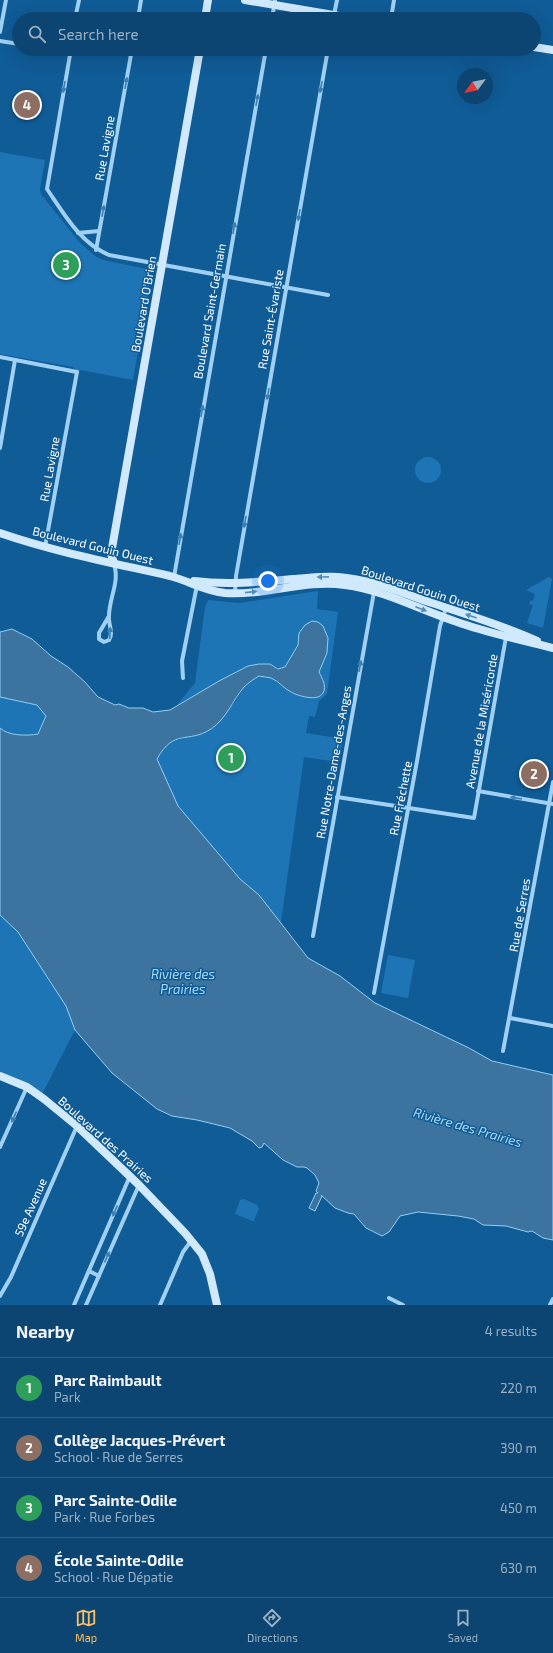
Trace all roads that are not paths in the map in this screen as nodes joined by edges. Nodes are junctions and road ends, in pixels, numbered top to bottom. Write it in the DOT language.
graph roads {
  1 [pos="6,0"];
  2 [pos="79,0"];
  3 [pos="141,0"];
  4 [pos="208,0"];
  5 [pos="245,0"];
  6 [pos="337,0"];
  7 [pos="394,0"];
  8 [pos="275,3"];
  9 [pos="76,12"];
  10 [pos="139,12"];
  11 [pos="206,12"];
  12 [pos="313,12"];
  13 [pos="335,12"];
  14 [pos="392,12"];
  15 [pos="0,32"];
  16 [pos="0,41"];
  17 [pos="12,43"];
  18 [pos="541,48"];
  19 [pos="553,50"];
  20 [pos="69,56"];
  21 [pos="131,56"];
  22 [pos="199,56"];
  23 [pos="265,56"];
  24 [pos="327,56"];
  25 [pos="99,231"];
  26 [pos="78,233"];
  27 [pos="96,250"];
  28 [pos="162,264"];
  29 [pos="226,276"];
  30 [pos="286,287"];
  31 [pos="328,295"];
  32 [pos="0,358"];
  33 [pos="15,360"];
  34 [pos="0,448"];
  35 [pos="0,533"];
  36 [pos="45,547"];
  37 [pos="114,563"];
  38 [pos="177,578"];
  39 [pos="198,584"];
  40 [pos="236,584"];
  41 [pos="374,592"];
  42 [pos="235,593"];
  43 [pos="446,608"];
  44 [pos="109,616"];
  45 [pos="443,617"];
  46 [pos="507,632"];
  47 [pos="553,648"];
  48 [pos="183,678"];
  49 [pos="553,782"];
  50 [pos="478,791"];
  51 [pos="337,797"];
  52 [pos="551,803"];
  53 [pos="408,808"];
  54 [pos="313,936"];
  55 [pos="374,993"];
  56 [pos="510,1018"];
  57 [pos="553,1026"];
  58 [pos="503,1051"];
  59 [pos="0,1076"];
  60 [pos="27,1087"];
  61 [pos="77,1126"];
  62 [pos="0,1147"];
  63 [pos="130,1176"];
  64 [pos="139,1185"];
  65 [pos="192,1241"];
  66 [pos="89,1271"];
  67 [pos="99,1276"];
  68 [pos="0,1296"];
  69 [pos="389,1298"];
  70 [pos="553,1299"];
  71 [pos="74,1305"];
  72 [pos="86,1305"];
  73 [pos="160,1305"];
  74 [pos="217,1305"];
  75 [pos="403,1305"];
  76 [pos="550,1305"];
  1 -- 15 [label="street"];
  2 -- 9 [label="street"];
  3 -- 10 [label="street"];
  4 -- 11 [label="street"];
  5 -- 8 [label="street"];
  6 -- 13 [label="street"];
  7 -- 14 [label="street"];
  8 -- 12 [label="street"];
  16 -- 17 [label="street"];
  18 -- 19 [label="street"];
  20 -- 26 [label="street, one-way"];
  25 -- 21 [label="street, Rue Lavigne, one-way"];
  22 -- 28 [label="street, Boulevard O'Brien"];
  29 -- 23 [label="street, Boulevard Saint-Germain, one-way"];
  24 -- 30 [label="street, Rue Saint-Évariste, one-way"];
  25 -- 26 [label="street"];
  25 -- 27 [label="street, Rue Lavigne"];
  26 -- 27 [label="street"];
  27 -- 28 [label="street"];
  28 -- 29 [label="street"];
  28 -- 37 [label="street, Boulevard O'Brien"];
  29 -- 30 [label="street"];
  38 -- 29 [label="street, Boulevard Saint-Germain, one-way"];
  30 -- 31 [label="street"];
  30 -- 40 [label="street, Rue Saint-Évariste, one-way"];
  32 -- 33 [label="street"];
  33 -- 34 [label="street"];
  33 -- 36 [label="street, Rue Lavigne"];
  35 -- 36 [label="street, Boulevard Gouin Ouest"];
  36 -- 37 [label="street, Boulevard Gouin Ouest"];
  37 -- 38 [label="street, Boulevard Gouin Ouest"];
  37 -- 44 [label="street"];
  38 -- 39 [label="street, Boulevard Gouin Ouest"];
  39 -- 40 [label="street, Boulevard Gouin Ouest"];
  39 -- 42 [label="street, Boulevard Gouin Ouest"];
  39 -- 48 [label="street"];
  40 -- 42 [label="street, Rue Saint-Évariste"];
  43 -- 40 [label="street, Boulevard Gouin Ouest, one-way"];
  42 -- 41 [label="street, Boulevard Gouin Ouest, one-way"];
  41 -- 45 [label="street, Boulevard Gouin Ouest, one-way"];
  51 -- 41 [label="street, Rue Notre-Dame-des-Anges, one-way"];
  43 -- 45 [label="street, Rue Fréchette"];
  46 -- 43 [label="street, Boulevard Gouin Ouest, one-way"];
  44 -- 44 [label="street, one-way"];
  45 -- 46 [label="street, Boulevard Gouin Ouest"];
  45 -- 53 [label="street, Rue Fréchette"];
  46 -- 47 [label="street, Boulevard Gouin Ouest"];
  46 -- 50 [label="street, Avenue de la Miséricorde"];
  49 -- 52 [label="street, Rue de Serres"];
  52 -- 50 [label="street, one-way"];
  50 -- 53 [label="street, Avenue de la Miséricorde"];
  51 -- 53 [label="street"];
  51 -- 54 [label="street, Rue Notre-Dame-des-Anges"];
  52 -- 56 [label="street, Rue de Serres"];
  53 -- 55 [label="street, Rue Fréchette"];
  56 -- 57 [label="street"];
  56 -- 58 [label="street, Rue de Serres"];
  59 -- 60 [label="street, Boulevard des Prairies"];
  60 -- 61 [label="street, Boulevard des Prairies"];
  60 -- 62 [label="street, one-way"];
  61 -- 63 [label="street, Boulevard des Prairies"];
  61 -- 68 [label="street, 59e Avenue"];
  63 -- 64 [label="street, Boulevard des Prairies"];
  63 -- 66 [label="street, one-way"];
  64 -- 65 [label="street, Boulevard des Prairies"];
  67 -- 64 [label="street, one-way"];
  65 -- 73 [label="street"];
  65 -- 74 [label="street, Boulevard des Prairies"];
  66 -- 67 [label="street"];
  66 -- 71 [label="street"];
  67 -- 72 [label="street"];
  69 -- 75 [label="street"];
  70 -- 76 [label="street"];
}
